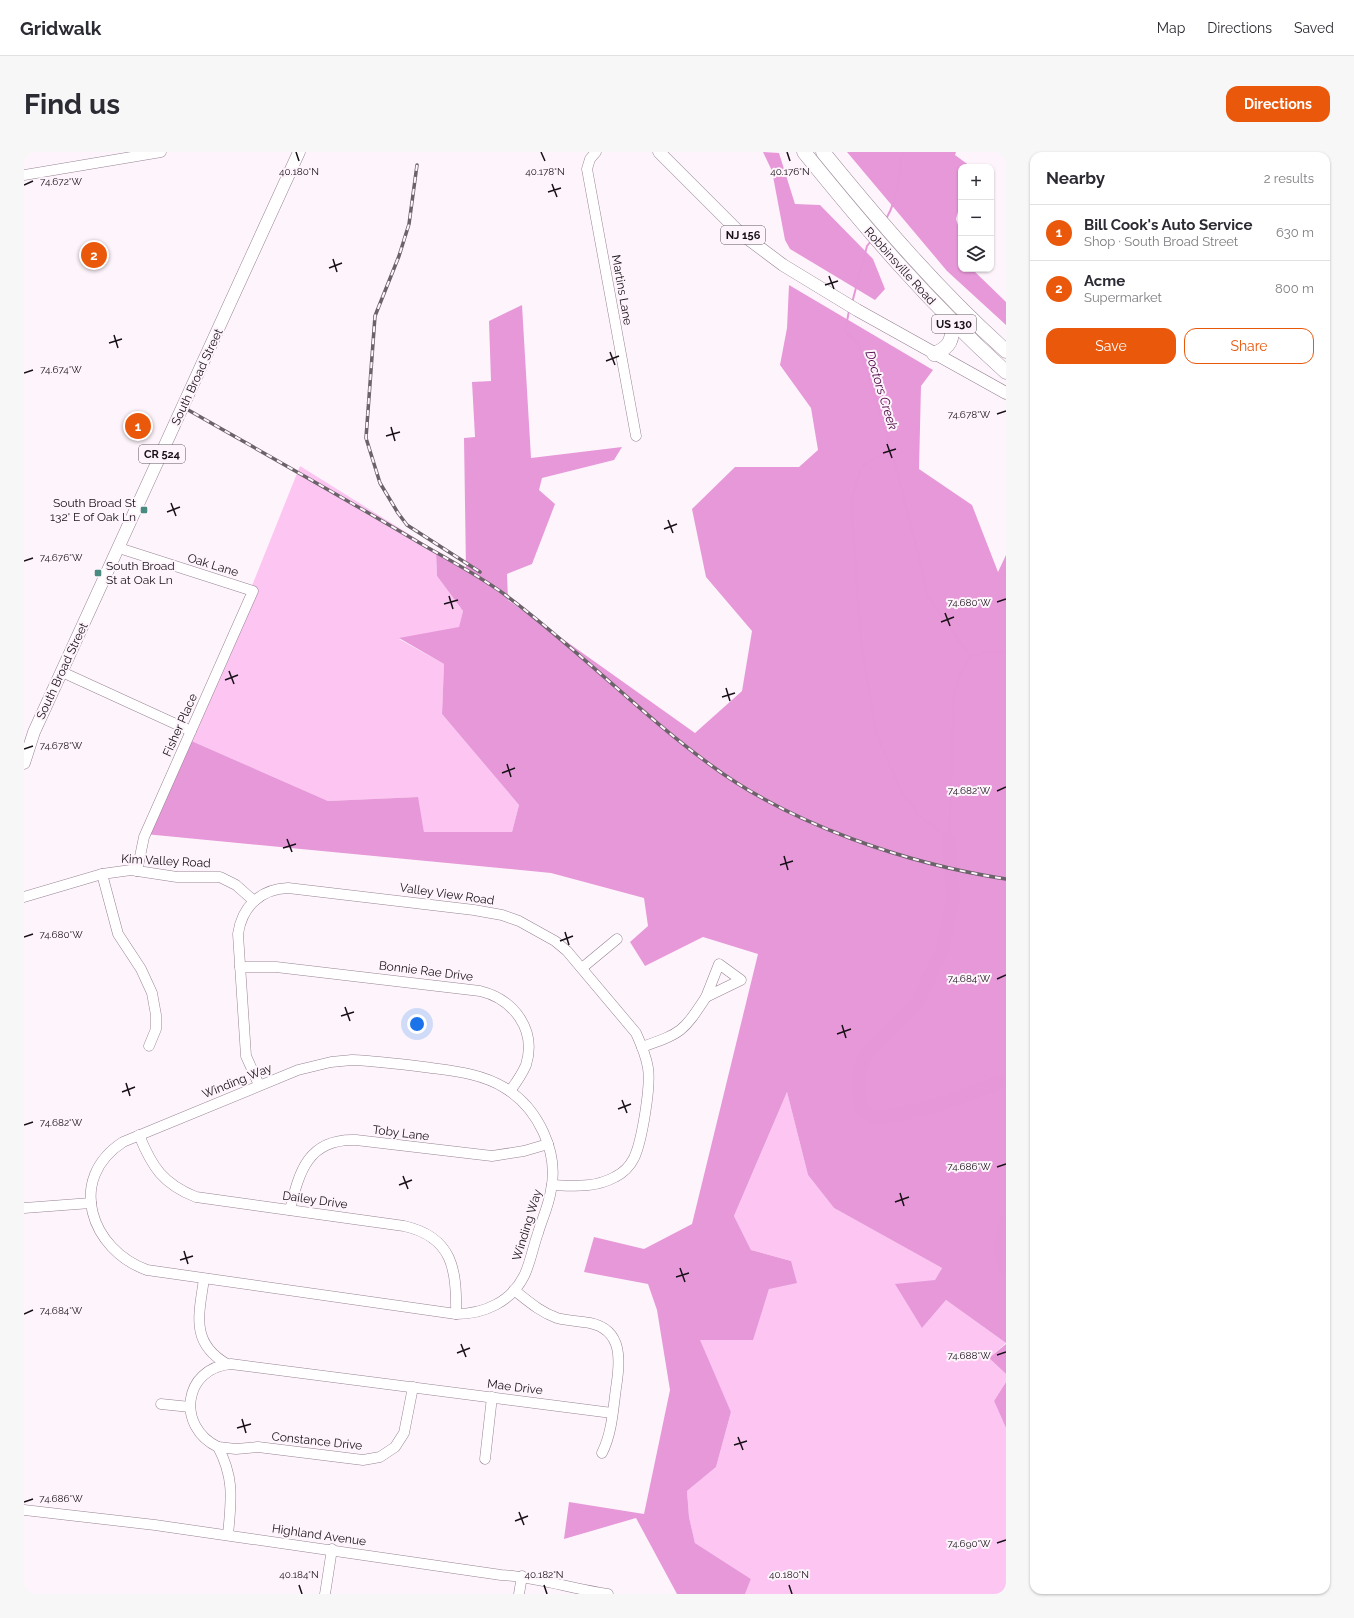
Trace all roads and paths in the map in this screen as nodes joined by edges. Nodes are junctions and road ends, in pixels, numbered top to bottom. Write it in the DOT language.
graph roads {
  1 [pos="161,152"];
  2 [pos="596,152"];
  3 [pos="659,152"];
  4 [pos="804,152"];
  5 [pos="823,152"];
  6 [pos="296,154"];
  7 [pos="104,156"];
  8 [pos="24,175"];
  9 [pos="952,322"];
  10 [pos="1006,351"];
  11 [pos="934,354"];
  12 [pos="1006,372"];
  13 [pos="1006,393"];
  14 [pos="636,436"];
  15 [pos="119,548"];
  16 [pos="253,591"];
  17 [pos="62,672"];
  18 [pos="191,731"];
  19 [pos="34,732"];
  20 [pos="24,747"];
  21 [pos="24,764"];
  22 [pos="137,871"];
  23 [pos="102,874"];
  24 [pos="24,897"];
  25 [pos="254,901"];
  26 [pos="617,939"];
  27 [pos="240,967"];
  28 [pos="582,968"];
  29 [pos="706,997"];
  30 [pos="149,1046"];
  31 [pos="642,1047"];
  32 [pos="259,1085"];
  33 [pos="510,1091"];
  34 [pos="139,1135"];
  35 [pos="548,1144"];
  36 [pos="552,1185"];
  37 [pos="91,1203"];
  38 [pos="24,1208"];
  39 [pos="290,1210"];
  40 [pos="204,1278"];
  41 [pos="514,1290"];
  42 [pos="456,1314"];
  43 [pos="227,1364"];
  44 [pos="413,1387"];
  45 [pos="492,1397"];
  46 [pos="161,1404"];
  47 [pos="190,1406"];
  48 [pos="612,1413"];
  49 [pos="218,1447"];
  50 [pos="602,1453"];
  51 [pos="485,1459"];
  52 [pos="24,1510"];
  53 [pos="228,1535"];
  54 [pos="332,1550"];
  55 [pos="522,1576"];
  56 [pos="325,1594"];
  57 [pos="519,1594"];
  58 [pos="608,1594"];
  1 -- 7 [label="street"];
  2 -- 14 [label="street, Martins Lane"];
  3 -- 11 [label="main road, NJ 156"];
  4 -- 9 [label="highway, Robbinsville Road / US 130"];
  5 -- 10 [label="highway, Robbinsville Road / US 130"];
  6 -- 15 [label="main road, South Broad Street / CR 524"];
  7 -- 8 [label="street"];
  9 -- 11 [label="highway"];
  9 -- 12 [label="highway, Robbinsville Road / US 130"];
  11 -- 13 [label="main road, NJ 156"];
  15 -- 16 [label="street, Oak Lane"];
  15 -- 17 [label="main road, South Broad Street / CR 524"];
  16 -- 18 [label="street, Fisher Place"];
  17 -- 18 [label="street"];
  17 -- 19 [label="main road, South Broad Street / CR 524"];
  18 -- 22 [label="street, Fisher Place"];
  19 -- 20 [label="main road, South Broad Street / CR 524"];
  19 -- 21 [label="main road, South Broad Street / CR 524"];
  22 -- 23 [label="street, Kim Valley Road"];
  22 -- 25 [label="street, Kim Valley Road"];
  23 -- 24 [label="street, Kim Valley Road"];
  23 -- 30 [label="street"];
  25 -- 27 [label="street, Valley View Road"];
  25 -- 28 [label="street, Valley View Road"];
  26 -- 28 [label="street"];
  27 -- 32 [label="street, Valley View Road"];
  27 -- 33 [label="street, Bonnie Rae Drive"];
  28 -- 31 [label="street, Valley View Road"];
  29 -- 31 [label="street"];
  31 -- 36 [label="street, Valley View Road"];
  32 -- 33 [label="street, Winding Way"];
  32 -- 34 [label="street, Winding Way"];
  33 -- 35 [label="street, Winding Way"];
  34 -- 37 [label="street, Winding Way"];
  34 -- 39 [label="street, Dailey Drive"];
  35 -- 36 [label="street, Winding Way"];
  35 -- 39 [label="street, Toby Lane"];
  36 -- 41 [label="street, Winding Way"];
  37 -- 38 [label="street"];
  37 -- 40 [label="street, Winding Way"];
  39 -- 42 [label="street, Dailey Drive"];
  40 -- 42 [label="street, Winding Way"];
  40 -- 43 [label="street"];
  41 -- 42 [label="street, Winding Way"];
  41 -- 48 [label="street"];
  43 -- 44 [label="street, Mae Drive"];
  43 -- 47 [label="street"];
  44 -- 45 [label="street, Mae Drive"];
  44 -- 49 [label="street, Constance Drive"];
  45 -- 48 [label="street, Mae Drive"];
  45 -- 51 [label="street"];
  46 -- 47 [label="street"];
  47 -- 49 [label="street"];
  48 -- 50 [label="street"];
  49 -- 53 [label="street"];
  52 -- 53 [label="street, Highland Avenue"];
  53 -- 54 [label="street, Highland Avenue"];
  54 -- 55 [label="street, Highland Avenue"];
  54 -- 56 [label="street"];
  55 -- 57 [label="street"];
  55 -- 58 [label="street, Highland Avenue"];
}
